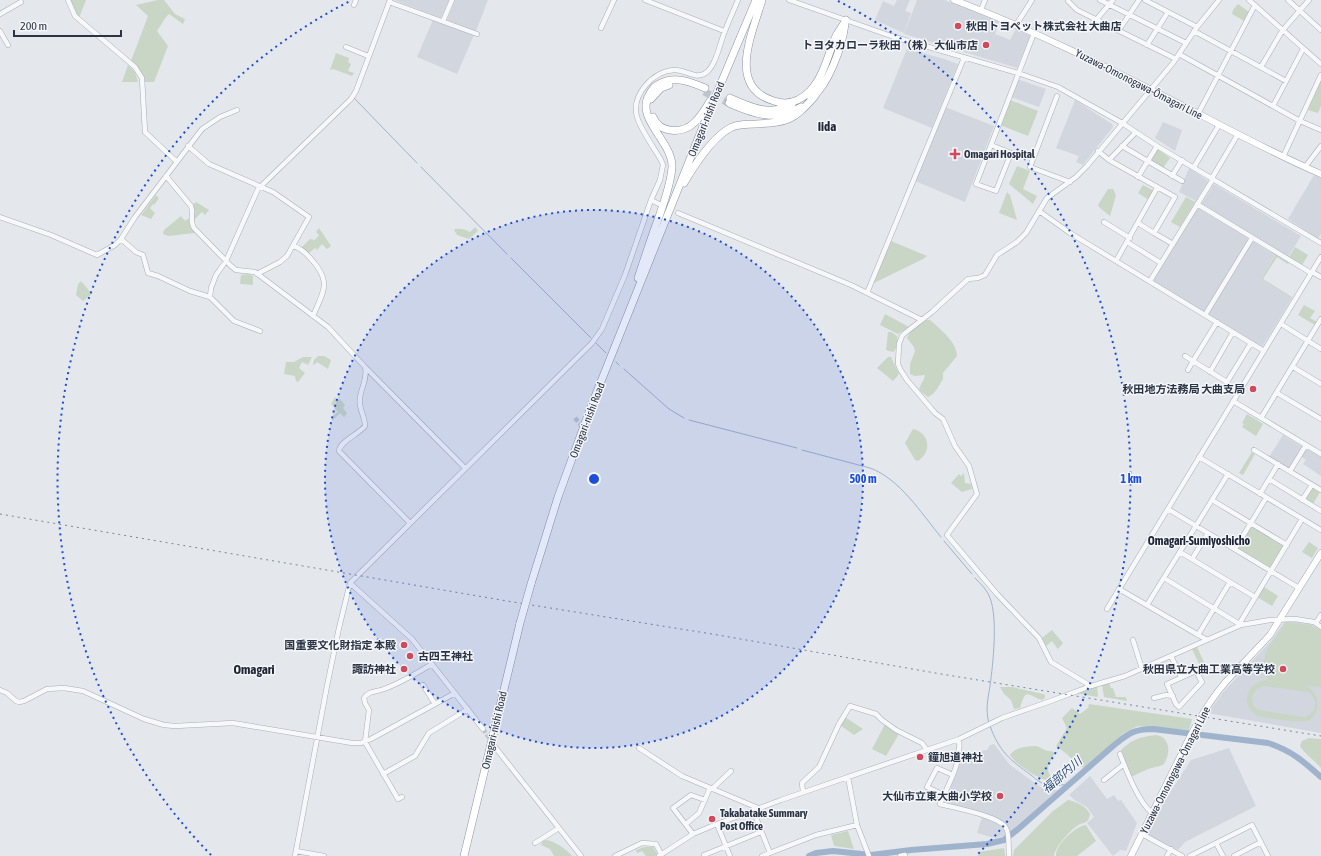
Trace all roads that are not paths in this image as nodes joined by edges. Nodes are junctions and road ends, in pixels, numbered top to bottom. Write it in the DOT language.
graph roads {
  1 [pos="68,0"];
  2 [pos="452,0"];
  3 [pos="614,0"];
  4 [pos="645,0"];
  5 [pos="738,0"];
  6 [pos="789,0"];
  7 [pos="954,0"];
  8 [pos="986,0"];
  9 [pos="1032,0"];
  10 [pos="1068,0"];
  11 [pos="1100,0"];
  12 [pos="1113,0"];
  13 [pos="1139,0"];
  14 [pos="1145,0"];
  15 [pos="1219,0"];
  16 [pos="1249,0"];
  17 [pos="1288,0"];
  18 [pos="1309,0"];
  19 [pos="389,1"];
  20 [pos="653,1"];
  21 [pos="759,1"];
  22 [pos="21,2"];
  23 [pos="1110,5"];
  24 [pos="1255,5"];
  25 [pos="982,10"];
  26 [pos="1300,11"];
  27 [pos="1168,12"];
  28 [pos="0,14"];
  29 [pos="1129,14"];
  30 [pos="846,20"];
  31 [pos="1096,20"];
  32 [pos="443,21"];
  33 [pos="1016,25"];
  34 [pos="601,28"];
  35 [pos="1157,29"];
  36 [pos="1196,29"];
  37 [pos="1119,30"];
  38 [pos="1321,30"];
  39 [pos="0,31"];
  40 [pos="724,31"];
  41 [pos="1282,31"];
  42 [pos="1034,33"];
  43 [pos="477,34"];
  44 [pos="1186,43"];
  45 [pos="8,45"];
  46 [pos="1147,45"];
  47 [pos="346,47"];
  48 [pos="1303,49"];
  49 [pos="1231,51"];
  50 [pos="368,56"];
  51 [pos="1177,56"];
  52 [pos="964,58"];
  53 [pos="1321,64"];
  54 [pos="1262,67"];
  55 [pos="1018,73"];
  56 [pos="1321,75"];
  57 [pos="1218,76"];
  58 [pos="1286,81"];
  59 [pos="1150,90"];
  60 [pos="815,96"];
  61 [pos="1057,96"];
  62 [pos="798,101"];
  63 [pos="1273,106"];
  64 [pos="237,110"];
  65 [pos="1198,114"];
  66 [pos="1300,121"];
  67 [pos="1122,123"];
  68 [pos="1219,125"];
  69 [pos="1321,130"];
  70 [pos="1136,132"];
  71 [pos="1238,134"];
  72 [pos="991,145"];
  73 [pos="188,146"];
  74 [pos="1122,146"];
  75 [pos="1157,146"];
  76 [pos="1321,146"];
  77 [pos="1098,151"];
  78 [pos="1283,157"];
  79 [pos="1109,160"];
  80 [pos="1182,160"];
  81 [pos="1147,161"];
  82 [pos="176,162"];
  83 [pos="1194,167"];
  84 [pos="1305,168"];
  85 [pos="1321,174"];
  86 [pos="166,176"];
  87 [pos="1172,176"];
  88 [pos="1138,177"];
  89 [pos="1213,178"];
  90 [pos="1182,181"];
  91 [pos="1070,182"];
  92 [pos="260,186"];
  93 [pos="1157,188"];
  94 [pos="651,200"];
  95 [pos="659,204"];
  96 [pos="672,204"];
  97 [pos="1197,204"];
  98 [pos="1039,210"];
  99 [pos="678,213"];
  100 [pos="0,218"];
  101 [pos="1104,222"];
  102 [pos="1138,224"];
  103 [pos="1154,233"];
  104 [pos="1130,238"];
  105 [pos="1252,238"];
  106 [pos="121,239"];
  107 [pos="1127,242"];
  108 [pos="1321,243"];
  109 [pos="1173,244"];
  110 [pos="293,246"];
  111 [pos="1321,257"];
  112 [pos="1116,260"];
  113 [pos="226,261"];
  114 [pos="1161,262"];
  115 [pos="1312,272"];
  116 [pos="257,274"];
  117 [pos="1321,277"];
  118 [pos="1150,281"];
  119 [pos="867,293"];
  120 [pos="210,296"];
  121 [pos="1205,315"];
  122 [pos="313,316"];
  123 [pos="1321,319"];
  124 [pos="922,320"];
  125 [pos="1217,322"];
  126 [pos="1281,324"];
  127 [pos="260,331"];
  128 [pos="1233,332"];
  129 [pos="1308,341"];
  130 [pos="1251,342"];
  131 [pos="1321,348"];
  132 [pos="1264,351"];
  133 [pos="1185,356"];
  134 [pos="1193,361"];
  135 [pos="608,365"];
  136 [pos="1293,366"];
  137 [pos="365,367"];
  138 [pos="1188,370"];
  139 [pos="1210,372"];
  140 [pos="1321,384"];
  141 [pos="1277,393"];
  142 [pos="1233,402"];
  143 [pos="1261,418"];
  144 [pos="1321,419"];
  145 [pos="1306,445"];
  146 [pos="1254,450"];
  147 [pos="1321,454"];
  148 [pos="1199,457"];
  149 [pos="1278,464"];
  150 [pos="465,468"];
  151 [pos="1290,471"];
  152 [pos="1228,474"];
  153 [pos="1269,479"];
  154 [pos="1312,485"];
  155 [pos="1321,490"];
  156 [pos="1260,494"];
  157 [pos="1266,498"];
  158 [pos="1212,500"];
  159 [pos="1302,500"];
  160 [pos="1168,509"];
  161 [pos="1321,511"];
  162 [pos="1302,519"];
  163 [pos="410,523"];
  164 [pos="1251,524"];
  165 [pos="1196,526"];
  166 [pos="1321,530"];
  167 [pos="1208,533"];
  168 [pos="1287,545"];
  169 [pos="1235,549"];
  170 [pos="1180,552"];
  171 [pos="1321,553"];
  172 [pos="1192,559"];
  173 [pos="1271,571"];
  174 [pos="1164,578"];
  175 [pos="1230,582"];
  176 [pos="350,583"];
  177 [pos="1299,588"];
  178 [pos="1119,589"];
  179 [pos="1255,597"];
  180 [pos="1147,605"];
  181 [pos="1214,608"];
  182 [pos="1107,610"];
  183 [pos="1321,615"];
  184 [pos="1280,619"];
  185 [pos="1316,623"];
  186 [pos="1241,625"];
  187 [pos="1321,627"];
  188 [pos="1198,635"];
  189 [pos="1133,640"];
  190 [pos="1207,640"];
  191 [pos="1171,656"];
  192 [pos="432,664"];
  193 [pos="1142,669"];
  194 [pos="1181,677"];
  195 [pos="423,685"];
  196 [pos="1091,686"];
  197 [pos="0,690"];
  198 [pos="455,693"];
  199 [pos="1172,696"];
  200 [pos="1154,698"];
  201 [pos="435,704"];
  202 [pos="468,710"];
  203 [pos="483,729"];
  204 [pos="318,737"];
  205 [pos="959,739"];
  206 [pos="365,742"];
  207 [pos="495,747"];
  208 [pos="639,748"];
  209 [pos="927,750"];
  210 [pos="1120,754"];
  211 [pos="1124,764"];
  212 [pos="731,771"];
  213 [pos="383,774"];
  214 [pos="953,775"];
  215 [pos="848,777"];
  216 [pos="1104,780"];
  217 [pos="711,788"];
  218 [pos="803,792"];
  219 [pos="944,795"];
  220 [pos="402,797"];
  221 [pos="705,800"];
  222 [pos="758,808"];
  223 [pos="752,810"];
  224 [pos="1152,813"];
  225 [pos="686,824"];
  226 [pos="717,824"];
  227 [pos="857,826"];
  228 [pos="558,828"];
  229 [pos="762,832"];
  230 [pos="693,834"];
  231 [pos="1142,834"];
  232 [pos="1261,842"];
  233 [pos="535,843"];
  234 [pos="1216,843"];
  235 [pos="726,846"];
  236 [pos="1171,849"];
  237 [pos="296,853"];
  238 [pos="770,853"];
  239 [pos="660,855"];
  240 [pos="905,855"];
  241 [pos="324,856"];
  242 [pos="464,856"];
  243 [pos="581,856"];
  244 [pos="615,856"];
  245 [pos="704,856"];
  246 [pos="730,856"];
  247 [pos="762,856"];
  248 [pos="869,856"];
  249 [pos="900,856"];
  250 [pos="1009,856"];
  251 [pos="1131,856"];
  252 [pos="1167,856"];
  253 [pos="1182,856"];
  254 [pos="1190,856"];
  255 [pos="1223,856"];
  256 [pos="1234,856"];
  257 [pos="1268,856"];
  1 -- 82 [label="street"];
  2 -- 32 [label="street"];
  3 -- 34 [label="street"];
  4 -- 20 [label="street"];
  5 -- 40 [label="street"];
  6 -- 30 [label="street"];
  7 -- 25 [label="main road, Yuzawa-Omonogawa-Ōmagari Line"];
  8 -- 25 [label="street"];
  9 -- 33 [label="street"];
  10 -- 31 [label="street"];
  11 -- 23 [label="street"];
  12 -- 23 [label="street"];
  13 -- 29 [label="street"];
  14 -- 27 [label="street"];
  15 -- 36 [label="street"];
  16 -- 24 [label="street"];
  17 -- 26 [label="street"];
  18 -- 26 [label="street"];
  19 -- 32 [label="street"];
  19 -- 50 [label="street"];
  20 -- 40 [label="street"];
  21 -- 62 [label="highway"];
  21 -- 96 [label="highway, Omagari-nishi Road"];
  21 -- 135 [label="highway"];
  22 -- 28 [label="street"];
  23 -- 29 [label="street"];
  23 -- 31 [label="street"];
  24 -- 41 [label="street"];
  24 -- 49 [label="street"];
  25 -- 33 [label="main road, Yuzawa-Omonogawa-Ōmagari Line"];
  26 -- 38 [label="street"];
  26 -- 41 [label="street"];
  27 -- 35 [label="street"];
  27 -- 36 [label="street"];
  29 -- 35 [label="street"];
  29 -- 37 [label="street"];
  30 -- 52 [label="street"];
  30 -- 60 [label="highway"];
  30 -- 62 [label="highway"];
  31 -- 37 [label="street"];
  32 -- 43 [label="street"];
  33 -- 42 [label="main road, Yuzawa-Omonogawa-Ōmagari Line"];
  35 -- 44 [label="street"];
  35 -- 46 [label="street"];
  36 -- 44 [label="street"];
  36 -- 49 [label="street"];
  37 -- 46 [label="street"];
  39 -- 45 [label="street"];
  40 -- 94 [label="street"];
  41 -- 48 [label="street"];
  41 -- 54 [label="street"];
  42 -- 55 [label="street"];
  42 -- 59 [label="main road, Yuzawa-Omonogawa-Ōmagari Line"];
  44 -- 51 [label="street"];
  46 -- 51 [label="street"];
  47 -- 50 [label="street"];
  48 -- 53 [label="street"];
  48 -- 58 [label="street"];
  49 -- 54 [label="street"];
  49 -- 57 [label="street"];
  50 -- 92 [label="street"];
  51 -- 57 [label="street"];
  51 -- 59 [label="street"];
  52 -- 55 [label="street"];
  52 -- 119 [label="street"];
  54 -- 58 [label="street"];
  55 -- 67 [label="street"];
  55 -- 72 [label="street"];
  56 -- 66 [label="street"];
  57 -- 63 [label="street"];
  57 -- 65 [label="street"];
  58 -- 63 [label="street"];
  59 -- 65 [label="main road, Yuzawa-Omonogawa-Ōmagari Line"];
  59 -- 67 [label="street"];
  60 -- 62 [label="highway"];
  60 -- 96 [label="highway"];
  61 -- 91 [label="street"];
  63 -- 66 [label="street"];
  64 -- 73 [label="street"];
  65 -- 68 [label="main road, Yuzawa-Omonogawa-Ōmagari Line"];
  66 -- 69 [label="street"];
  66 -- 78 [label="street"];
  67 -- 70 [label="street"];
  67 -- 77 [label="street"];
  68 -- 71 [label="main road, Yuzawa-Omonogawa-Ōmagari Line"];
  68 -- 83 [label="street"];
  70 -- 74 [label="street"];
  70 -- 75 [label="street"];
  71 -- 78 [label="main road, Yuzawa-Omonogawa-Ōmagari Line"];
  71 -- 89 [label="street"];
  72 -- 72 [label="street"];
  73 -- 82 [label="street"];
  73 -- 92 [label="street"];
  74 -- 79 [label="street"];
  74 -- 81 [label="street"];
  75 -- 80 [label="street"];
  75 -- 81 [label="street"];
  76 -- 84 [label="street"];
  77 -- 79 [label="street"];
  77 -- 91 [label="street"];
  78 -- 84 [label="main road, Yuzawa-Omonogawa-Ōmagari Line"];
  79 -- 88 [label="street"];
  80 -- 83 [label="street"];
  80 -- 87 [label="street"];
  81 -- 87 [label="street"];
  81 -- 88 [label="street"];
  82 -- 86 [label="street"];
  83 -- 89 [label="street"];
  84 -- 85 [label="main road, Yuzawa-Omonogawa-Ōmagari Line"];
  86 -- 106 [label="street"];
  86 -- 113 [label="street"];
  87 -- 90 [label="street"];
  88 -- 93 [label="street"];
  89 -- 97 [label="street"];
  89 -- 108 [label="street"];
  91 -- 98 [label="street"];
  92 -- 110 [label="street"];
  92 -- 113 [label="street"];
  93 -- 102 [label="street"];
  93 -- 103 [label="street"];
  94 -- 95 [label="street"];
  94 -- 150 [label="street"];
  96 -- 135 [label="highway, Omagari-nishi Road"];
  97 -- 105 [label="street"];
  97 -- 109 [label="street"];
  98 -- 112 [label="street"];
  98 -- 124 [label="street"];
  99 -- 119 [label="street"];
  100 -- 106 [label="street"];
  101 -- 104 [label="street"];
  102 -- 103 [label="street"];
  102 -- 104 [label="street"];
  103 -- 109 [label="street"];
  104 -- 107 [label="street"];
  105 -- 115 [label="street"];
  105 -- 121 [label="street"];
  106 -- 120 [label="street"];
  107 -- 112 [label="street"];
  107 -- 114 [label="street"];
  109 -- 114 [label="street"];
  110 -- 116 [label="street"];
  110 -- 122 [label="street"];
  111 -- 115 [label="street"];
  112 -- 118 [label="street"];
  113 -- 116 [label="street"];
  113 -- 120 [label="street"];
  114 -- 118 [label="street"];
  115 -- 117 [label="street"];
  115 -- 126 [label="street"];
  116 -- 122 [label="street"];
  118 -- 121 [label="street"];
  119 -- 124 [label="street"];
  120 -- 127 [label="street"];
  121 -- 125 [label="street"];
  122 -- 137 [label="street"];
  123 -- 129 [label="street"];
  124 -- 196 [label="street"];
  125 -- 128 [label="street"];
  125 -- 134 [label="street"];
  126 -- 129 [label="street"];
  126 -- 132 [label="street"];
  128 -- 130 [label="street"];
  128 -- 139 [label="street"];
  129 -- 131 [label="street"];
  129 -- 136 [label="street"];
  130 -- 132 [label="street"];
  130 -- 139 [label="street"];
  132 -- 142 [label="street"];
  133 -- 134 [label="street"];
  134 -- 138 [label="street"];
  134 -- 139 [label="street"];
  135 -- 242 [label="highway, Omagari-nishi Road, bridge"];
  136 -- 140 [label="street"];
  136 -- 141 [label="street"];
  137 -- 150 [label="street"];
  137 -- 163 [label="street"];
  141 -- 143 [label="street"];
  141 -- 144 [label="street"];
  142 -- 143 [label="street"];
  142 -- 148 [label="street"];
  143 -- 145 [label="street"];
  145 -- 147 [label="street"];
  145 -- 151 [label="street"];
  146 -- 149 [label="street"];
  148 -- 152 [label="street"];
  148 -- 160 [label="street"];
  149 -- 151 [label="street"];
  149 -- 153 [label="street"];
  150 -- 163 [label="street"];
  151 -- 154 [label="street"];
  152 -- 156 [label="street"];
  152 -- 158 [label="street"];
  153 -- 156 [label="street"];
  153 -- 159 [label="street"];
  154 -- 155 [label="street"];
  154 -- 159 [label="street"];
  156 -- 157 [label="street"];
  157 -- 162 [label="street"];
  157 -- 164 [label="street"];
  158 -- 164 [label="street"];
  158 -- 165 [label="street"];
  159 -- 161 [label="street"];
  160 -- 165 [label="street"];
  160 -- 178 [label="street"];
  162 -- 166 [label="street"];
  162 -- 168 [label="street"];
  163 -- 176 [label="street"];
  164 -- 168 [label="street"];
  164 -- 169 [label="street"];
  165 -- 167 [label="street"];
  165 -- 170 [label="street"];
  167 -- 169 [label="street"];
  167 -- 172 [label="street"];
  168 -- 173 [label="street"];
  169 -- 173 [label="street"];
  170 -- 172 [label="street"];
  170 -- 174 [label="street"];
  171 -- 177 [label="main road, Yuzawa-Omonogawa-Ōmagari Line"];
  172 -- 175 [label="street"];
  173 -- 177 [label="street"];
  173 -- 179 [label="street"];
  174 -- 180 [label="street"];
  174 -- 181 [label="street"];
  175 -- 179 [label="street"];
  175 -- 181 [label="street"];
  176 -- 192 [label="street"];
  176 -- 204 [label="street"];
  177 -- 184 [label="main road, Yuzawa-Omonogawa-Ōmagari Line"];
  178 -- 180 [label="street"];
  178 -- 182 [label="street"];
  179 -- 186 [label="street"];
  180 -- 188 [label="street"];
  181 -- 186 [label="street"];
  181 -- 188 [label="street"];
  183 -- 185 [label="street"];
  184 -- 185 [label="street"];
  184 -- 186 [label="street"];
  184 -- 224 [label="main road, Yuzawa-Omonogawa-Ōmagari Line, bridge"];
  185 -- 187 [label="street"];
  186 -- 190 [label="street"];
  188 -- 190 [label="street"];
  189 -- 193 [label="street"];
  190 -- 191 [label="street"];
  191 -- 193 [label="street"];
  191 -- 194 [label="street"];
  192 -- 198 [label="street"];
  192 -- 206 [label="street"];
  193 -- 196 [label="street"];
  194 -- 199 [label="street"];
  194 -- 199 [label="street"];
  195 -- 201 [label="street"];
  196 -- 205 [label="street"];
  197 -- 204 [label="street"];
  198 -- 201 [label="street"];
  198 -- 202 [label="street"];
  199 -- 200 [label="street"];
  201 -- 206 [label="street"];
  202 -- 203 [label="street"];
  202 -- 213 [label="street"];
  204 -- 206 [label="street"];
  204 -- 237 [label="street"];
  205 -- 209 [label="street"];
  205 -- 214 [label="street"];
  206 -- 213 [label="street"];
  207 -- 228 [label="street"];
  208 -- 217 [label="street"];
  209 -- 215 [label="street"];
  209 -- 218 [label="street"];
  210 -- 211 [label="street"];
  211 -- 216 [label="street"];
  211 -- 224 [label="street"];
  212 -- 217 [label="street"];
  213 -- 220 [label="street"];
  214 -- 219 [label="street"];
  214 -- 219 [label="street"];
  215 -- 218 [label="street"];
  215 -- 227 [label="street"];
  217 -- 221 [label="street"];
  217 -- 222 [label="street"];
  218 -- 222 [label="street"];
  219 -- 250 [label="street"];
  221 -- 225 [label="street"];
  221 -- 225 [label="street"];
  222 -- 223 [label="street"];
  223 -- 226 [label="street"];
  223 -- 229 [label="street"];
  224 -- 231 [label="main road, Yuzawa-Omonogawa-Ōmagari Line"];
  225 -- 230 [label="street"];
  226 -- 230 [label="street"];
  226 -- 235 [label="street"];
  227 -- 238 [label="street"];
  227 -- 248 [label="street"];
  228 -- 233 [label="street"];
  228 -- 243 [label="street"];
  229 -- 235 [label="street"];
  229 -- 238 [label="street"];
  230 -- 239 [label="street"];
  231 -- 236 [label="street"];
  231 -- 251 [label="main road, Yuzawa-Omonogawa-Ōmagari Line"];
  232 -- 234 [label="street"];
  232 -- 256 [label="street"];
  232 -- 257 [label="street"];
  234 -- 254 [label="street"];
  234 -- 255 [label="street"];
  235 -- 245 [label="street"];
  235 -- 246 [label="street"];
  236 -- 252 [label="street"];
  236 -- 253 [label="street"];
  237 -- 241 [label="street"];
  238 -- 247 [label="street"];
  239 -- 244 [label="street"];
  240 -- 249 [label="street"];
}
